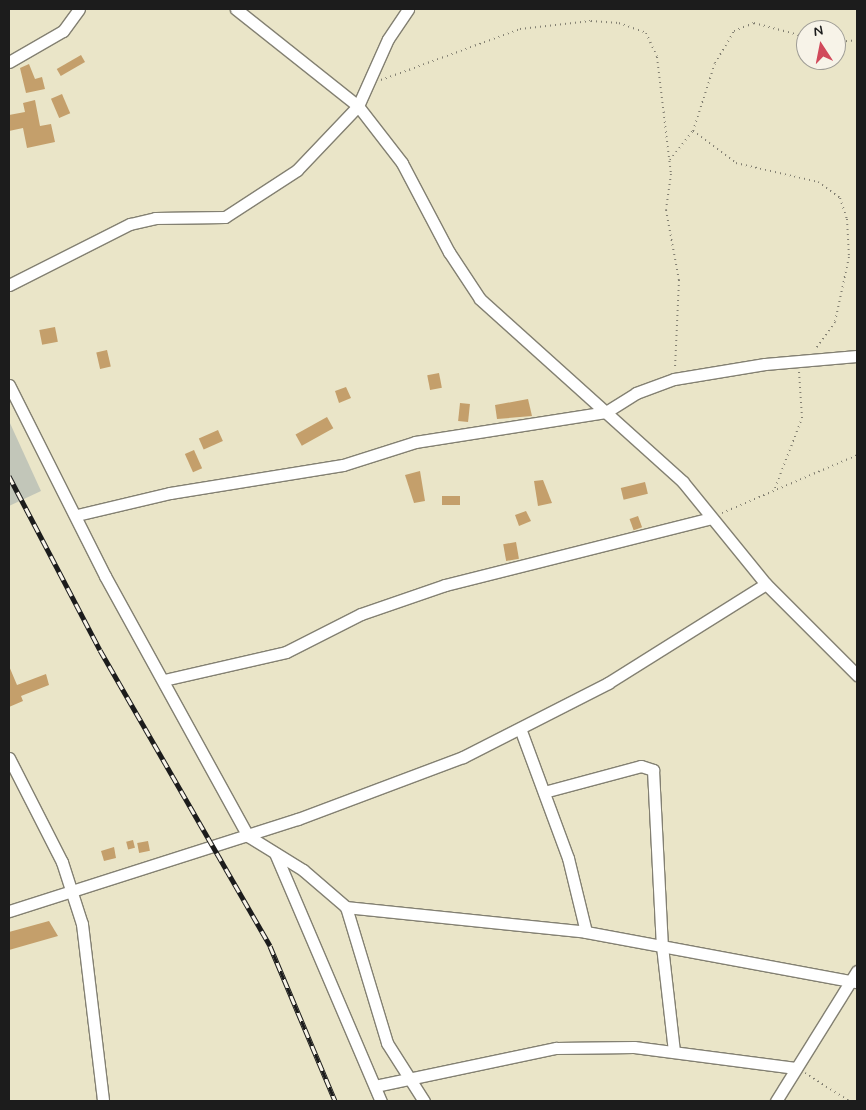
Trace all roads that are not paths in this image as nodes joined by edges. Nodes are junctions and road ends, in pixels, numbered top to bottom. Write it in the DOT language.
graph roads {
  1 [pos="79,9"];
  2 [pos="236,9"];
  3 [pos="408,9"];
  4 [pos="9,62"];
  5 [pos="358,106"];
  6 [pos="9,285"];
  7 [pos="857,356"];
  8 [pos="9,385"];
  9 [pos="606,412"];
  10 [pos="77,515"];
  11 [pos="711,518"];
  12 [pos="766,584"];
  13 [pos="857,675"];
  14 [pos="164,680"];
  15 [pos="521,731"];
  16 [pos="9,758"];
  17 [pos="544,792"];
  18 [pos="248,836"];
  19 [pos="275,853"];
  20 [pos="73,894"];
  21 [pos="346,907"];
  22 [pos="9,911"];
  23 [pos="586,932"];
  24 [pos="662,946"];
  25 [pos="856,978"];
  26 [pos="674,1051"];
  27 [pos="796,1068"];
  28 [pos="410,1078"];
  29 [pos="375,1086"];
  30 [pos="102,1101"];
  31 [pos="381,1101"];
  32 [pos="424,1101"];
  33 [pos="776,1101"];
  1 -- 4 [label="street"];
  2 -- 5 [label="street"];
  3 -- 5 [label="street"];
  5 -- 6 [label="street"];
  5 -- 9 [label="street"];
  7 -- 9 [label="street"];
  8 -- 10 [label="street"];
  9 -- 10 [label="street"];
  9 -- 11 [label="street"];
  10 -- 14 [label="street"];
  11 -- 12 [label="street"];
  11 -- 14 [label="street"];
  12 -- 13 [label="street"];
  12 -- 15 [label="street"];
  14 -- 18 [label="street"];
  15 -- 17 [label="street"];
  15 -- 18 [label="street"];
  16 -- 20 [label="street"];
  17 -- 23 [label="street"];
  17 -- 24 [label="street"];
  18 -- 19 [label="street"];
  18 -- 20 [label="street"];
  19 -- 21 [label="street"];
  19 -- 29 [label="street"];
  20 -- 22 [label="street"];
  20 -- 30 [label="street"];
  21 -- 23 [label="street"];
  21 -- 28 [label="street"];
  23 -- 24 [label="street"];
  24 -- 25 [label="street"];
  24 -- 26 [label="street"];
  25 -- 27 [label="street"];
  26 -- 27 [label="street"];
  26 -- 28 [label="street"];
  27 -- 33 [label="street"];
  28 -- 29 [label="street"];
  28 -- 32 [label="street"];
  29 -- 31 [label="street"];
}
